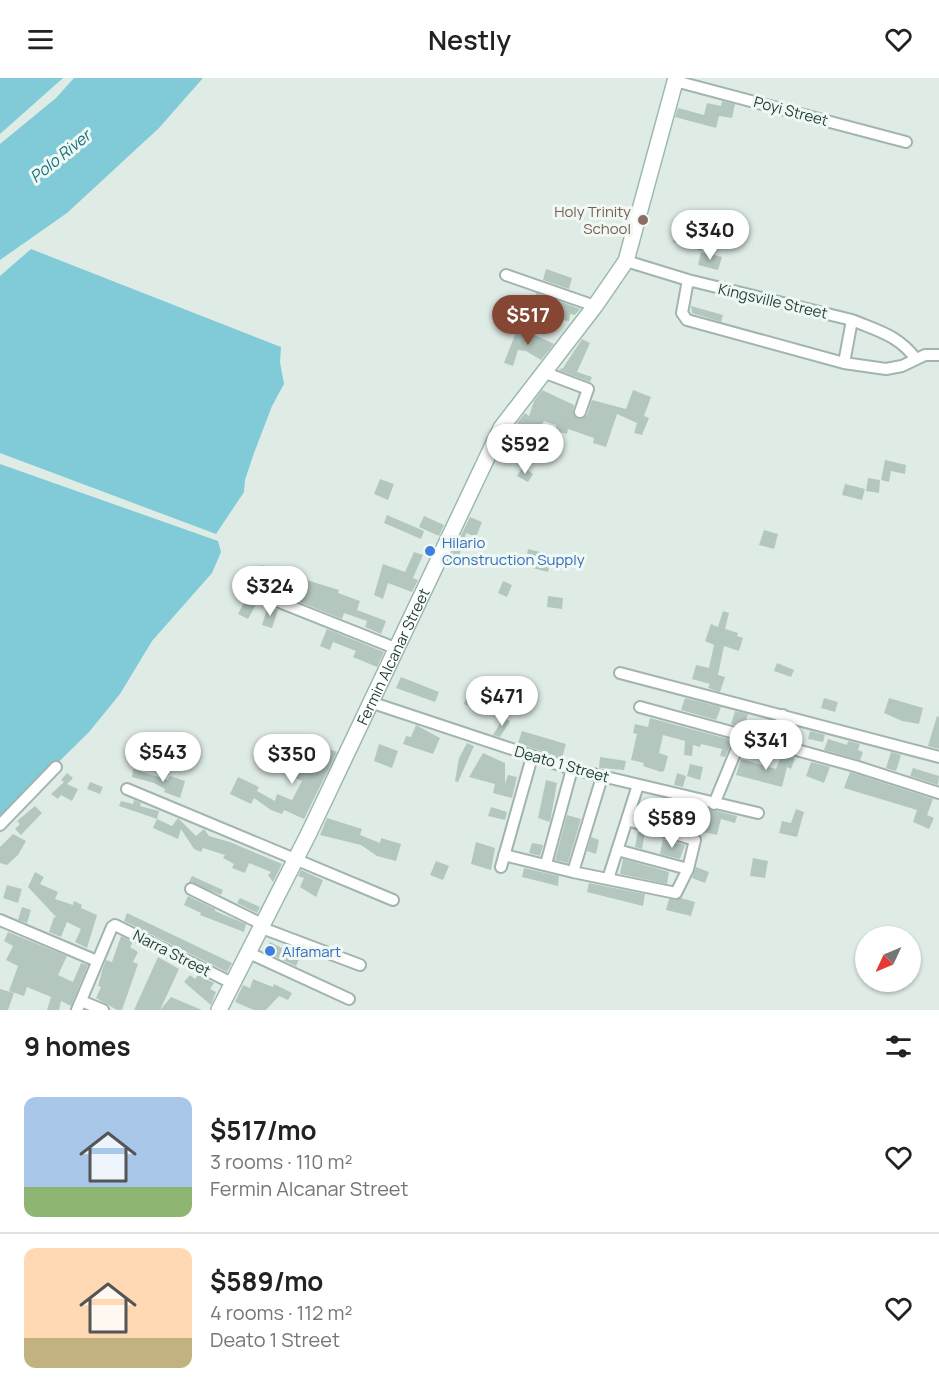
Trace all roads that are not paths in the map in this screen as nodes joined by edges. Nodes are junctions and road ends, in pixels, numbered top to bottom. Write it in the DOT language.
graph roads {
  1 [pos="676,79"];
  2 [pos="906,142"];
  3 [pos="626,261"];
  4 [pos="506,275"];
  5 [pos="688,280"];
  6 [pos="595,306"];
  7 [pos="852,320"];
  8 [pos="939,355"];
  9 [pos="916,359"];
  10 [pos="844,363"];
  11 [pos="543,372"];
  12 [pos="580,412"];
  13 [pos="249,590"];
  14 [pos="395,648"];
  15 [pos="620,673"];
  16 [pos="370,702"];
  17 [pos="640,707"];
  18 [pos="783,715"];
  19 [pos="741,736"];
  20 [pos="774,744"];
  21 [pos="532,757"];
  22 [pos="939,757"];
  23 [pos="56,767"];
  24 [pos="572,769"];
  25 [pos="602,777"];
  26 [pos="638,785"];
  27 [pos="128,789"];
  28 [pos="939,793"];
  29 [pos="714,804"];
  30 [pos="758,813"];
  31 [pos="627,820"];
  32 [pos="0,825"];
  33 [pos="617,850"];
  34 [pos="504,855"];
  35 [pos="295,859"];
  36 [pos="546,864"];
  37 [pos="501,867"];
  38 [pos="688,869"];
  39 [pos="573,872"];
  40 [pos="608,879"];
  41 [pos="191,888"];
  42 [pos="393,900"];
  43 [pos="0,920"];
  44 [pos="263,927"];
  45 [pos="249,953"];
  46 [pos="97,961"];
  47 [pos="360,965"];
  48 [pos="232,984"];
  49 [pos="349,999"];
  50 [pos="79,1006"];
  51 [pos="103,1010"];
  52 [pos="219,1010"];
  1 -- 2 [label="street, Poyi Street"];
  1 -- 3 [label="main road, Fermin Alcanar Street"];
  3 -- 5 [label="street, Kingsville Street"];
  3 -- 6 [label="main road, Fermin Alcanar Street"];
  4 -- 6 [label="street"];
  5 -- 7 [label="street, Kingsville Street"];
  5 -- 10 [label="street"];
  6 -- 11 [label="main road, Fermin Alcanar Street"];
  7 -- 9 [label="street, Kingsville Street"];
  7 -- 10 [label="street"];
  8 -- 9 [label="street"];
  9 -- 10 [label="street"];
  11 -- 12 [label="street"];
  11 -- 14 [label="main road, Fermin Alcanar Street"];
  13 -- 14 [label="street"];
  14 -- 16 [label="main road, Fermin Alcanar Street"];
  15 -- 18 [label="street"];
  16 -- 21 [label="street, Deato 1 Street"];
  16 -- 35 [label="main road, Fermin Alcanar Street"];
  17 -- 19 [label="street"];
  18 -- 20 [label="street"];
  18 -- 22 [label="street"];
  19 -- 20 [label="street"];
  19 -- 29 [label="street"];
  20 -- 28 [label="street"];
  21 -- 24 [label="street, Deato 1 Street"];
  21 -- 34 [label="street"];
  23 -- 32 [label="street"];
  24 -- 25 [label="street, Deato 1 Street"];
  24 -- 36 [label="street"];
  25 -- 26 [label="street, Deato 1 Street"];
  25 -- 39 [label="street"];
  26 -- 29 [label="street, Deato 1 Street"];
  26 -- 31 [label="street"];
  27 -- 35 [label="street"];
  29 -- 30 [label="street, Deato 1 Street"];
  31 -- 33 [label="street"];
  31 -- 38 [label="street"];
  33 -- 38 [label="street"];
  33 -- 40 [label="street"];
  34 -- 36 [label="street"];
  34 -- 37 [label="street"];
  35 -- 42 [label="street"];
  35 -- 44 [label="main road, Fermin Alcanar Street"];
  36 -- 39 [label="street"];
  38 -- 40 [label="street"];
  39 -- 40 [label="street"];
  41 -- 44 [label="street"];
  43 -- 46 [label="street"];
  44 -- 45 [label="main road, Fermin Alcanar Street"];
  44 -- 47 [label="street"];
  45 -- 48 [label="main road, Fermin Alcanar Street"];
  45 -- 49 [label="street"];
  46 -- 48 [label="street, Narra Street"];
  46 -- 50 [label="street"];
  48 -- 52 [label="main road, Fermin Alcanar Street"];
  50 -- 51 [label="street"];
}
